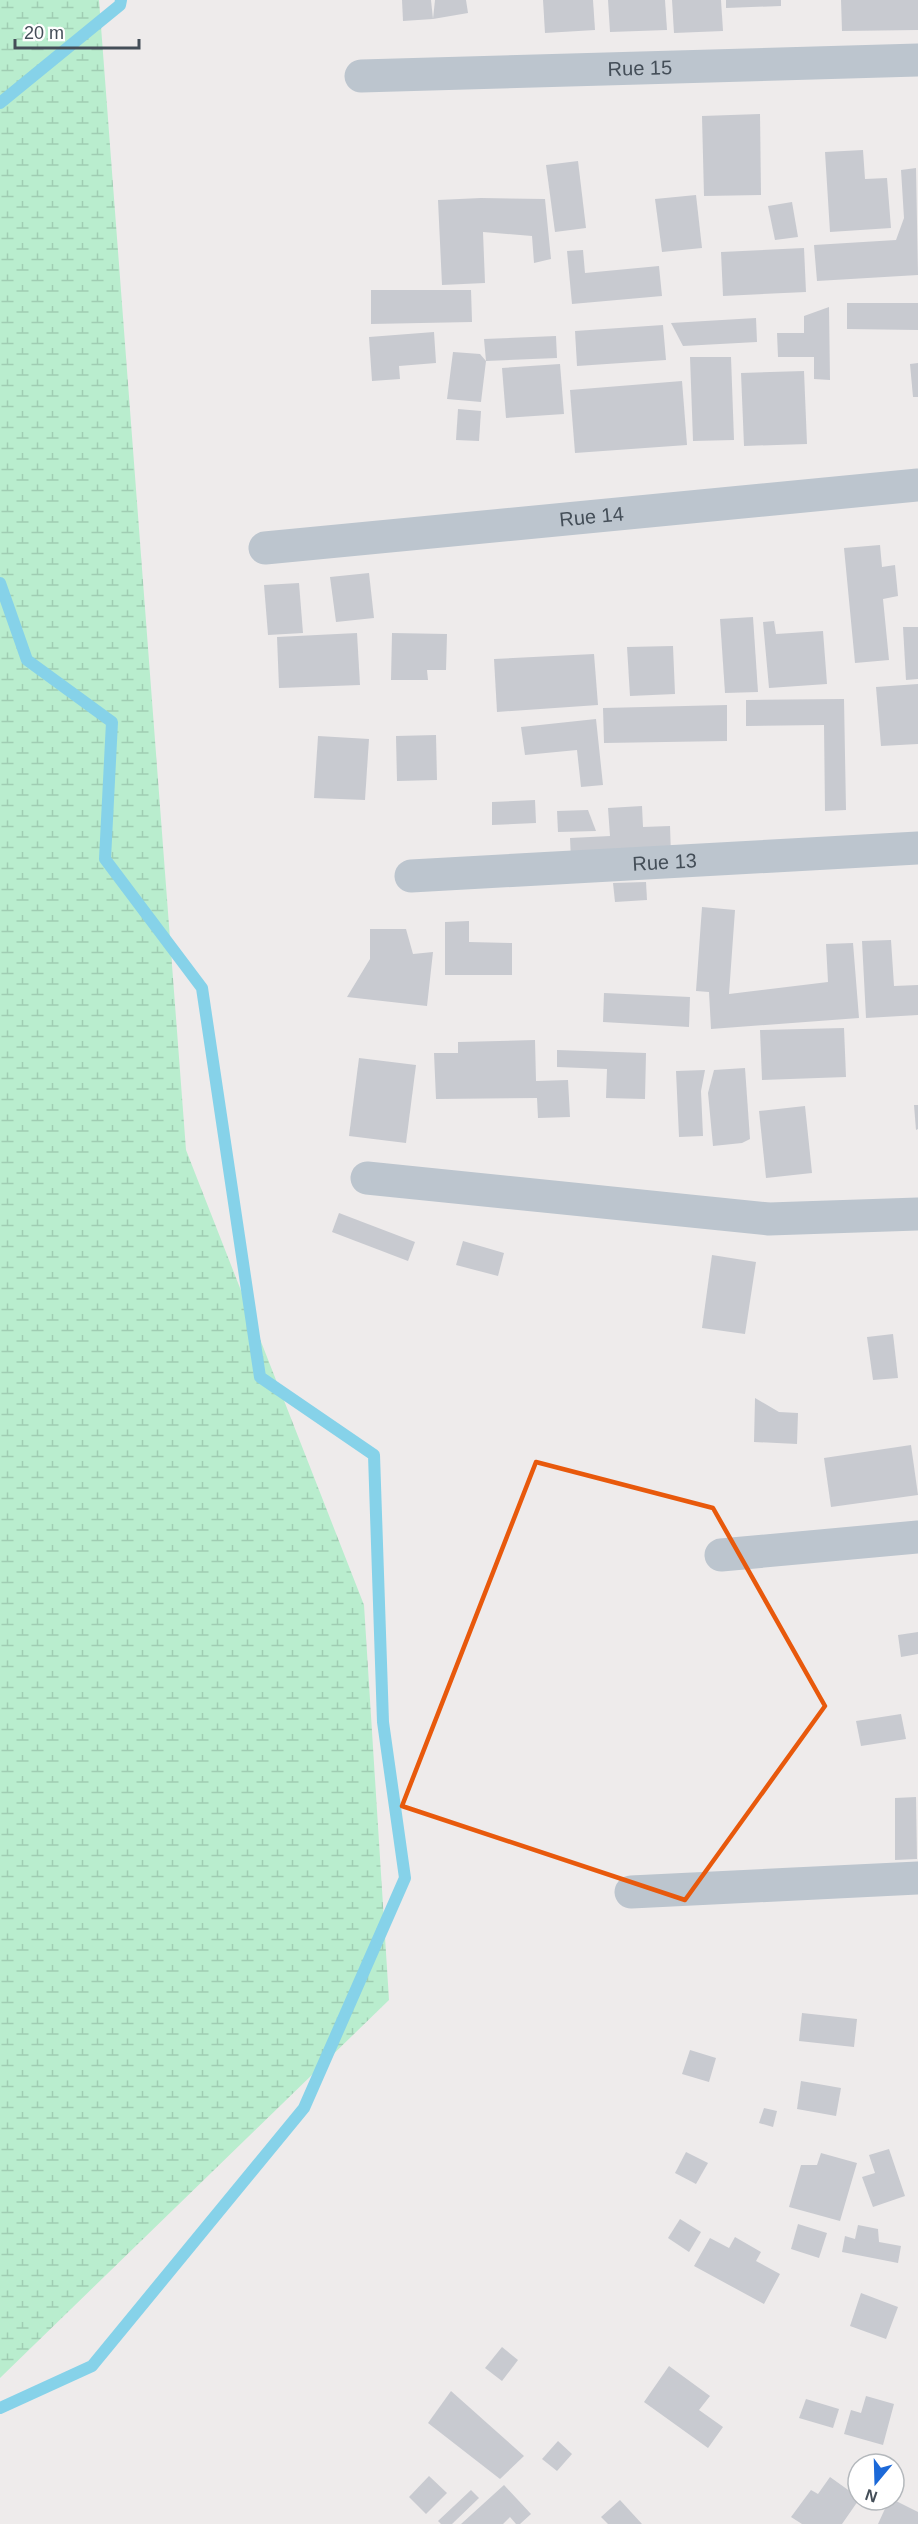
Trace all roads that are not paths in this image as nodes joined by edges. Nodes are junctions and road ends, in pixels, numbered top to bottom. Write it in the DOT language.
graph roads {
  1 [pos="918,60"];
  2 [pos="361,76"];
  3 [pos="918,485"];
  4 [pos="265,548"];
  5 [pos="918,848"];
  6 [pos="411,876"];
  7 [pos="368,1178"];
  8 [pos="918,1214"];
  9 [pos="918,1537"];
  10 [pos="721,1555"];
  11 [pos="918,1878"];
  12 [pos="631,1892"];
  1 -- 2 [label="street, Rue 15"];
  3 -- 4 [label="street, Rue 14"];
  5 -- 6 [label="street, Rue 13"];
  7 -- 8 [label="street"];
  9 -- 10 [label="street"];
  11 -- 12 [label="street"];
}
